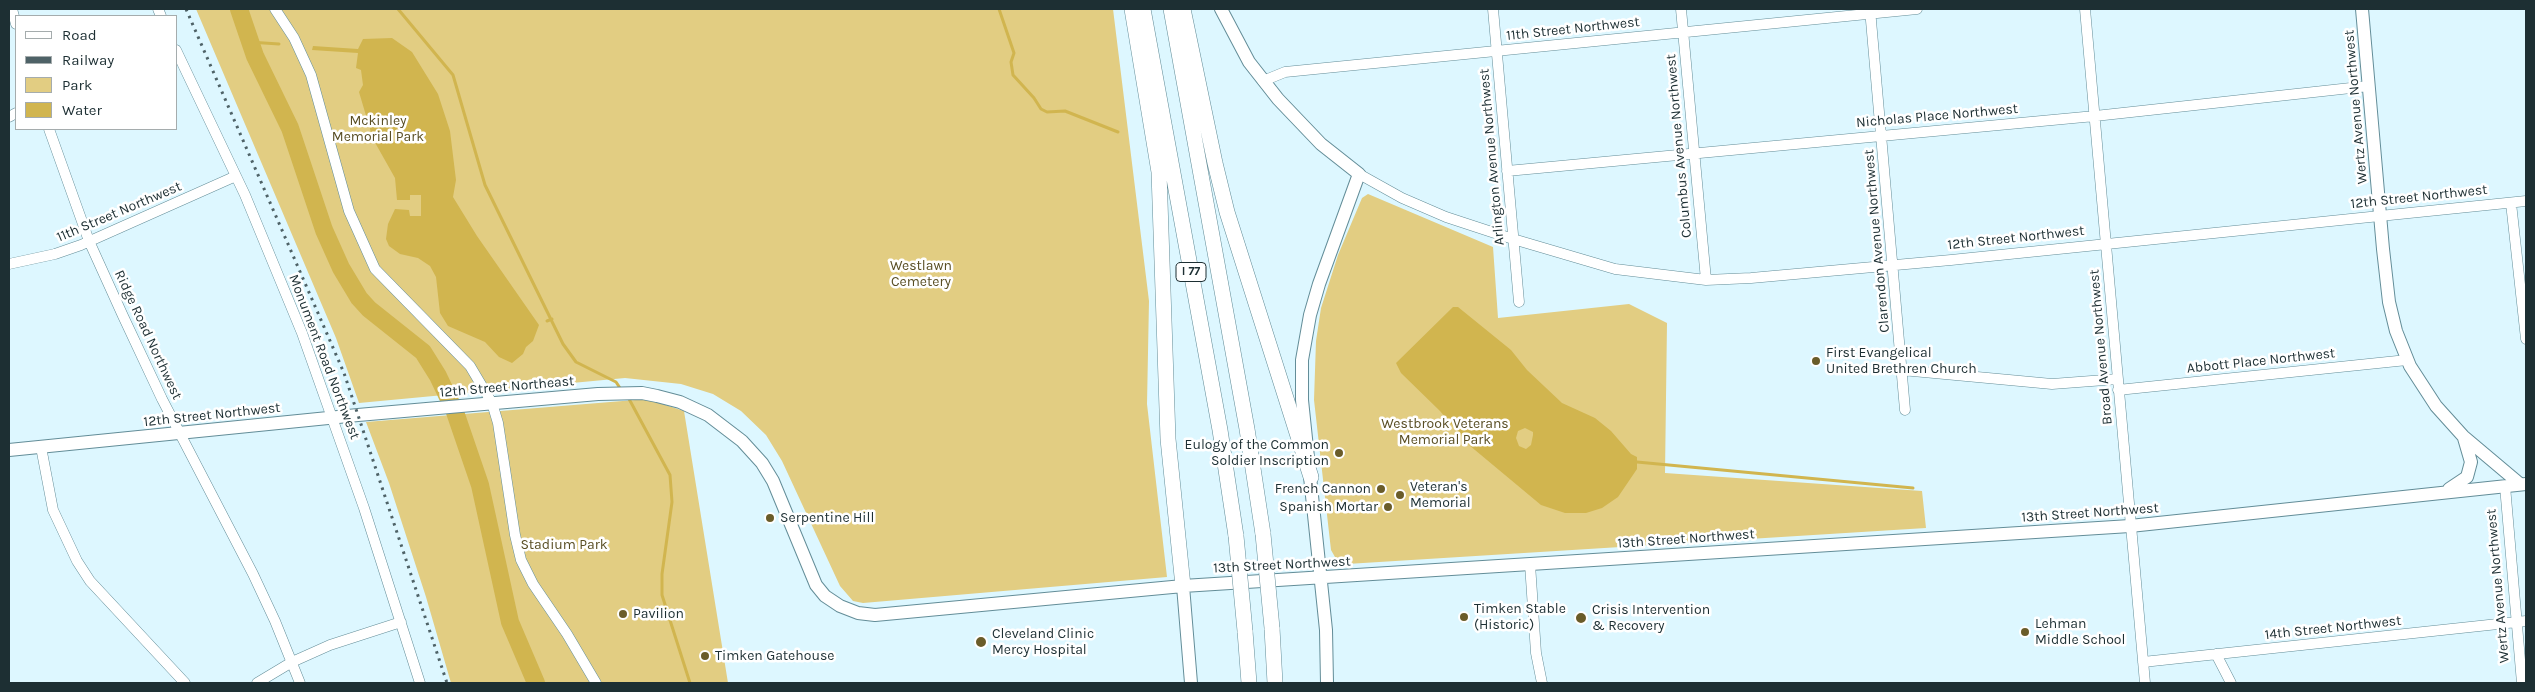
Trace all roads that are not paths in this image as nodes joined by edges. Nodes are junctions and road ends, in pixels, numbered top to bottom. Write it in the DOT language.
graph roads {
  1 [pos="275,9"];
  2 [pos="1132,9"];
  3 [pos="1143,9"];
  4 [pos="1171,9"];
  5 [pos="1183,9"];
  6 [pos="1221,9"];
  7 [pos="1493,9"];
  8 [pos="1681,9"];
  9 [pos="1916,9"];
  10 [pos="2085,9"];
  11 [pos="2362,9"];
  12 [pos="1871,11"];
  13 [pos="1683,32"];
  14 [pos="1496,50"];
  15 [pos="178,54"];
  16 [pos="1264,81"];
  17 [pos="2369,86"];
  18 [pos="2094,116"];
  19 [pos="49,130"];
  20 [pos="1882,135"];
  21 [pos="1694,154"];
  22 [pos="1507,171"];
  23 [pos="1359,174"];
  24 [pos="236,176"];
  25 [pos="2526,201"];
  26 [pos="2511,203"];
  27 [pos="2381,216"];
  28 [pos="1513,239"];
  29 [pos="89,241"];
  30 [pos="2106,244"];
  31 [pos="9,264"];
  32 [pos="1892,266"];
  33 [pos="1706,280"];
  34 [pos="1519,302"];
  35 [pos="2526,339"];
  36 [pos="2407,360"];
  37 [pos="1902,370"];
  38 [pos="2118,379"];
  39 [pos="2118,390"];
  40 [pos="486,404"];
  41 [pos="419,409"];
  42 [pos="1905,410"];
  43 [pos="333,417"];
  44 [pos="180,433"];
  45 [pos="2463,436"];
  46 [pos="41,447"];
  47 [pos="9,450"];
  48 [pos="1310,477"];
  49 [pos="2524,485"];
  50 [pos="2505,486"];
  51 [pos="2443,492"];
  52 [pos="2130,526"];
  53 [pos="1530,564"];
  54 [pos="1321,578"];
  55 [pos="1183,586"];
  56 [pos="847,610"];
  57 [pos="401,622"];
  58 [pos="2521,622"];
  59 [pos="2216,654"];
  60 [pos="292,662"];
  61 [pos="2143,662"];
  62 [pos="185,683"];
  63 [pos="257,683"];
  64 [pos="300,683"];
  65 [pos="420,683"];
  66 [pos="596,683"];
  67 [pos="1191,683"];
  68 [pos="1249,683"];
  69 [pos="1275,683"];
  70 [pos="1327,683"];
  71 [pos="1542,683"];
  72 [pos="2145,683"];
  73 [pos="2231,683"];
  74 [pos="2522,683"];
  1 -- 40 [label="street"];
  2 -- 55 [label="highway"];
  3 -- 68 [label="highway, I 77, bridge"];
  4 -- 69 [label="highway, I 77, bridge"];
  5 -- 48 [label="highway"];
  6 -- 16 [label="main road"];
  7 -- 14 [label="street, Arlington Avenue Northwest"];
  8 -- 13 [label="street, Columbus Avenue Northwest"];
  9 -- 12 [label="street, 11th Street Northwest"];
  10 -- 18 [label="street, Broad Avenue Northwest"];
  11 -- 17 [label="main road, Wertz Avenue Northwest"];
  12 -- 13 [label="street, 11th Street Northwest"];
  12 -- 20 [label="street, Clarendon Avenue Northwest"];
  13 -- 14 [label="street, 11th Street Northwest"];
  13 -- 21 [label="street, Columbus Avenue Northwest"];
  14 -- 16 [label="street, 11th Street Northwest"];
  14 -- 22 [label="street, Arlington Avenue Northwest"];
  15 -- 24 [label="street, Monument Road Northwest"];
  16 -- 23 [label="main road"];
  17 -- 18 [label="street, Nicholas Place Northwest"];
  17 -- 27 [label="main road, Wertz Avenue Northwest"];
  18 -- 20 [label="street, Nicholas Place Northwest"];
  18 -- 30 [label="street, Broad Avenue Northwest"];
  19 -- 29 [label="street, Ridge Road Northwest"];
  20 -- 21 [label="street, Nicholas Place Northwest"];
  20 -- 32 [label="street, Clarendon Avenue Northwest"];
  21 -- 22 [label="street, Nicholas Place Northwest"];
  21 -- 33 [label="street, Columbus Avenue Northwest"];
  22 -- 28 [label="street, Arlington Avenue Northwest"];
  23 -- 28 [label="street, 12th Street Northwest"];
  23 -- 48 [label="main road"];
  24 -- 29 [label="street, 11th Street Northwest"];
  24 -- 43 [label="street, Monument Road Northwest"];
  25 -- 26 [label="street, 12th Street Northwest"];
  26 -- 27 [label="street, 12th Street Northwest"];
  26 -- 35 [label="street"];
  27 -- 30 [label="street, 12th Street Northwest"];
  27 -- 36 [label="main road, Wertz Avenue Northwest"];
  28 -- 33 [label="street, 12th Street Northwest"];
  28 -- 34 [label="street, Arlington Avenue Northwest"];
  29 -- 31 [label="street, 11th Street Northwest"];
  29 -- 44 [label="street, Ridge Road Northwest"];
  30 -- 32 [label="street, 12th Street Northwest"];
  30 -- 38 [label="street, Broad Avenue Northwest"];
  32 -- 33 [label="street, 12th Street Northwest"];
  32 -- 37 [label="street, Clarendon Avenue Northwest"];
  36 -- 39 [label="street, Abbott Place Northwest"];
  36 -- 45 [label="main road, Wertz Avenue Northwest"];
  37 -- 38 [label="street"];
  37 -- 42 [label="street, Clarendon Avenue Northwest"];
  38 -- 39 [label="street, Broad Avenue Northwest"];
  39 -- 52 [label="street, Broad Avenue Northwest"];
  40 -- 41 [label="main road, 12th Street Northeast"];
  40 -- 56 [label="main road, 12th Street Northeast"];
  40 -- 66 [label="street"];
  41 -- 43 [label="main road, 12th Street Northwest"];
  43 -- 44 [label="main road, 12th Street Northwest"];
  43 -- 57 [label="street, Monument Road Northwest"];
  44 -- 46 [label="main road, 12th Street Northwest"];
  44 -- 60 [label="street, Ridge Road Northwest"];
  45 -- 49 [label="main road, Wertz Avenue Northwest"];
  45 -- 51 [label="main road"];
  46 -- 47 [label="main road, 12th Street Northwest"];
  46 -- 62 [label="street"];
  48 -- 54 [label="main road"];
  49 -- 50 [label="main road, 13th Street Northwest"];
  50 -- 51 [label="main road, 13th Street Northwest"];
  50 -- 58 [label="street, Wertz Avenue Northwest"];
  51 -- 52 [label="main road, 13th Street Northwest"];
  52 -- 53 [label="main road, 13th Street Northwest"];
  52 -- 61 [label="street, Broad Avenue Northwest"];
  53 -- 54 [label="main road, 13th Street Northwest"];
  53 -- 71 [label="street"];
  54 -- 55 [label="main road, 13th Street Northwest"];
  54 -- 70 [label="main road"];
  55 -- 56 [label="main road, 13th Street Northwest"];
  55 -- 67 [label="main road"];
  57 -- 60 [label="street"];
  57 -- 65 [label="street, Monument Road Northwest"];
  58 -- 59 [label="street, 14th Street Northwest"];
  58 -- 74 [label="street, Wertz Avenue Northwest"];
  59 -- 61 [label="street, 14th Street Northwest"];
  59 -- 73 [label="street"];
  60 -- 63 [label="street"];
  60 -- 64 [label="street, Ridge Road Northwest"];
  61 -- 72 [label="street, Broad Avenue Northwest"];
}
